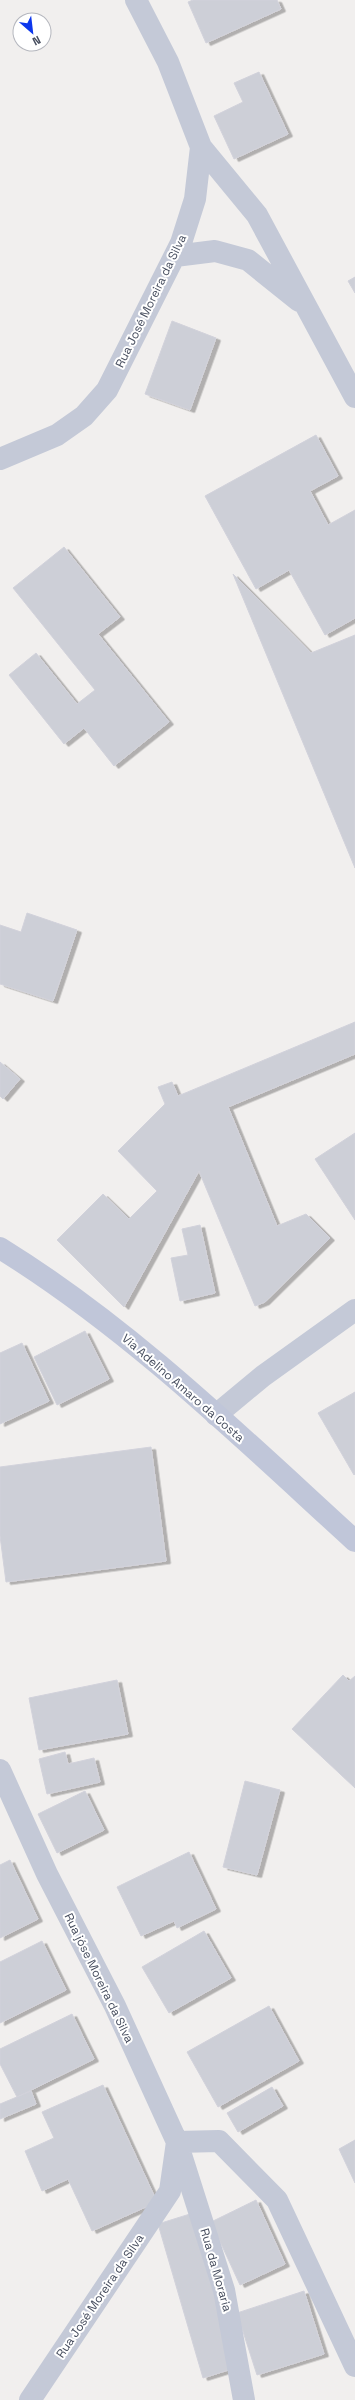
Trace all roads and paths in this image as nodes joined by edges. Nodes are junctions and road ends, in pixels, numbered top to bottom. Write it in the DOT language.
graph roads {
  1 [pos="136,0"];
  2 [pos="201,147"];
  3 [pos="175,256"];
  4 [pos="306,307"];
  5 [pos="355,397"];
  6 [pos="0,459"];
  7 [pos="0,1248"];
  8 [pos="355,1310"];
  9 [pos="216,1415"];
  10 [pos="355,1541"];
  11 [pos="0,1770"];
  12 [pos="177,2142"];
  13 [pos="355,2366"];
  14 [pos="30,2400"];
  15 [pos="244,2400"];
  1 -- 2 [label="street, Rua José Moreira da Silva"];
  2 -- 3 [label="street, Rua José Moreira da Silva"];
  2 -- 4 [label="street"];
  3 -- 4 [label="street"];
  3 -- 6 [label="street, Rua José Moreira da Silva"];
  4 -- 5 [label="street"];
  7 -- 9 [label="main road, Via Adelino Amaro da Costa"];
  8 -- 9 [label="street"];
  9 -- 10 [label="main road, Via Adelino Amaro da Costa"];
  11 -- 12 [label="street, Rua jóse Moreira da Silva"];
  12 -- 13 [label="street"];
  12 -- 14 [label="street, Rua José Moreira da Silva"];
  12 -- 15 [label="street, Rua da Moraria"];
}
